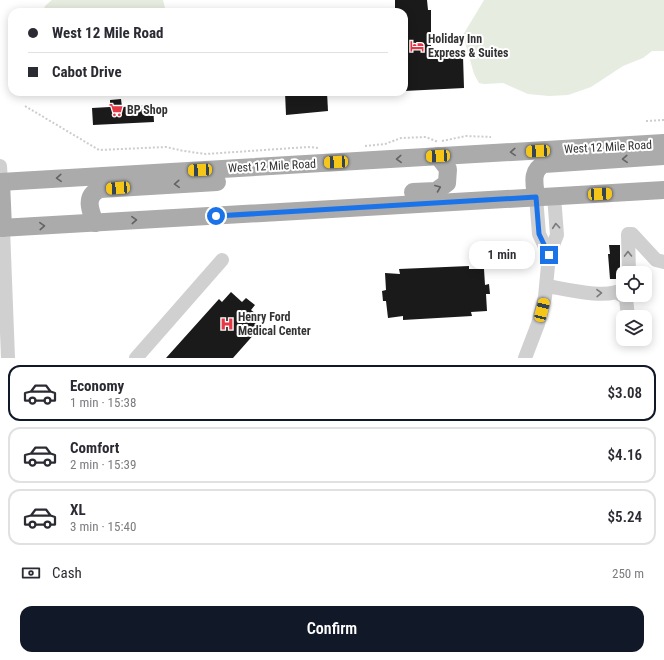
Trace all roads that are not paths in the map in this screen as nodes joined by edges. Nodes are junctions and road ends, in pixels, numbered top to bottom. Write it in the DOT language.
graph roads {
  1 [pos="664,143"];
  2 [pos="438,156"];
  3 [pos="664,156"];
  4 [pos="298,164"];
  5 [pos="0,166"];
  6 [pos="0,182"];
  7 [pos="664,190"];
  8 [pos="554,196"];
  9 [pos="536,197"];
  10 [pos="293,211"];
  11 [pos="95,223"];
  12 [pos="2,228"];
  13 [pos="549,255"];
  14 [pos="222,260"];
  15 [pos="664,262"];
  16 [pos="629,266"];
  17 [pos="547,286"];
  18 [pos="616,291"];
  19 [pos="8,358"];
  20 [pos="136,358"];
  21 [pos="525,358"];
  1 -- 2 [label="main road, West 12 Mile Road, one-way"];
  2 -- 4 [label="main road, West 12 Mile Road, one-way"];
  10 -- 2 [label="main road, one-way"];
  3 -- 9 [label="main road, one-way"];
  4 -- 6 [label="main road, West 12 Mile Road, one-way"];
  4 -- 11 [label="main road, one-way"];
  5 -- 6 [label="street"];
  6 -- 12 [label="main road"];
  7 -- 8 [label="main road"];
  8 -- 9 [label="main road"];
  13 -- 8 [label="street, one-way"];
  9 -- 10 [label="main road"];
  9 -- 13 [label="street"];
  11 -- 10 [label="main road, one-way"];
  12 -- 11 [label="main road, one-way"];
  12 -- 19 [label="street"];
  13 -- 17 [label="street"];
  14 -- 20 [label="street"];
  16 -- 15 [label="street, one-way"];
  17 -- 18 [label="street, one-way"];
  17 -- 21 [label="street"];
}
